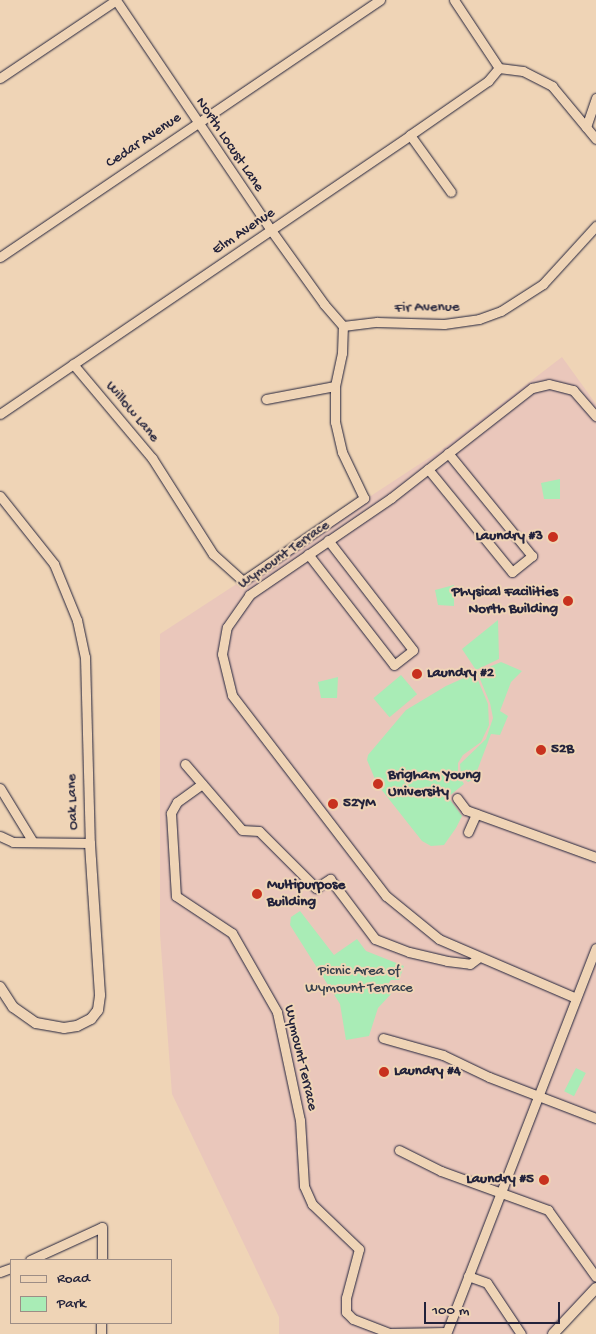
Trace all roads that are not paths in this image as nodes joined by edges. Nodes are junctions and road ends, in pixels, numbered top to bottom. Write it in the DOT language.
graph roads {
  1 [pos="116,0"];
  2 [pos="380,0"];
  3 [pos="454,0"];
  4 [pos="499,68"];
  5 [pos="0,78"];
  6 [pos="596,98"];
  7 [pos="197,122"];
  8 [pos="586,127"];
  9 [pos="410,135"];
  10 [pos="596,139"];
  11 [pos="450,192"];
  12 [pos="596,226"];
  13 [pos="270,230"];
  14 [pos="0,257"];
  15 [pos="343,326"];
  16 [pos="73,364"];
  17 [pos="335,386"];
  18 [pos="266,399"];
  19 [pos="0,414"];
  20 [pos="594,414"];
  21 [pos="448,453"];
  22 [pos="428,469"];
  23 [pos="0,496"];
  24 [pos="328,540"];
  25 [pos="308,554"];
  26 [pos="185,764"];
  27 [pos="202,784"];
  28 [pos="0,788"];
  29 [pos="457,798"];
  30 [pos="476,814"];
  31 [pos="468,832"];
  32 [pos="0,836"];
  33 [pos="33,842"];
  34 [pos="90,843"];
  35 [pos="596,857"];
  36 [pos="596,948"];
  37 [pos="478,958"];
  38 [pos="0,986"];
  39 [pos="576,998"];
  40 [pos="384,1038"];
  41 [pos="540,1096"];
  42 [pos="595,1117"];
  43 [pos="399,1150"];
  44 [pos="502,1193"];
  45 [pos="32,1259"];
  46 [pos="102,1259"];
  47 [pos="468,1276"];
  48 [pos="596,1277"];
  49 [pos="596,1288"];
  50 [pos="446,1333"];
  51 [pos="400,1334"];
  52 [pos="521,1334"];
  53 [pos="553,1334"];
  1 -- 5 [label="street"];
  1 -- 7 [label="street, North Locust Lane"];
  2 -- 7 [label="street, Cedar Avenue"];
  3 -- 4 [label="street"];
  4 -- 8 [label="street"];
  4 -- 9 [label="street, Elm Avenue"];
  6 -- 8 [label="street"];
  7 -- 13 [label="street, North Locust Lane"];
  7 -- 14 [label="street, Cedar Avenue"];
  8 -- 10 [label="street"];
  9 -- 11 [label="street"];
  9 -- 13 [label="street, Elm Avenue"];
  12 -- 15 [label="street, Fir Avenue"];
  13 -- 15 [label="street, North Locust Lane"];
  13 -- 16 [label="street, Elm Avenue"];
  15 -- 17 [label="street"];
  16 -- 17 [label="street, Willow Lane"];
  16 -- 19 [label="street, Elm Avenue"];
  17 -- 18 [label="street"];
  20 -- 21 [label="street, Wymount Terrace"];
  21 -- 22 [label="street, Wymount Terrace"];
  21 -- 22 [label="street"];
  22 -- 24 [label="street, Wymount Terrace"];
  23 -- 34 [label="street, Oak Lane"];
  24 -- 25 [label="street, Wymount Terrace"];
  24 -- 25 [label="street"];
  25 -- 37 [label="street, Wymount Terrace"];
  26 -- 27 [label="street"];
  27 -- 37 [label="street"];
  27 -- 51 [label="street, Wymount Terrace"];
  28 -- 33 [label="street"];
  29 -- 30 [label="street"];
  30 -- 31 [label="street"];
  30 -- 35 [label="street"];
  32 -- 33 [label="street"];
  33 -- 34 [label="street"];
  34 -- 38 [label="street, Oak Lane"];
  36 -- 39 [label="street, Wymount Terrace"];
  37 -- 39 [label="street, Wymount Terrace"];
  39 -- 41 [label="street, Wymount Terrace"];
  40 -- 41 [label="street"];
  41 -- 42 [label="street"];
  41 -- 44 [label="street, Wymount Terrace"];
  43 -- 44 [label="street"];
  44 -- 47 [label="street, Wymount Terrace"];
  44 -- 48 [label="street"];
  45 -- 46 [label="street"];
  47 -- 50 [label="street, Wymount Terrace"];
  47 -- 52 [label="street"];
  49 -- 53 [label="street"];
  50 -- 51 [label="street, Wymount Terrace"];
}
